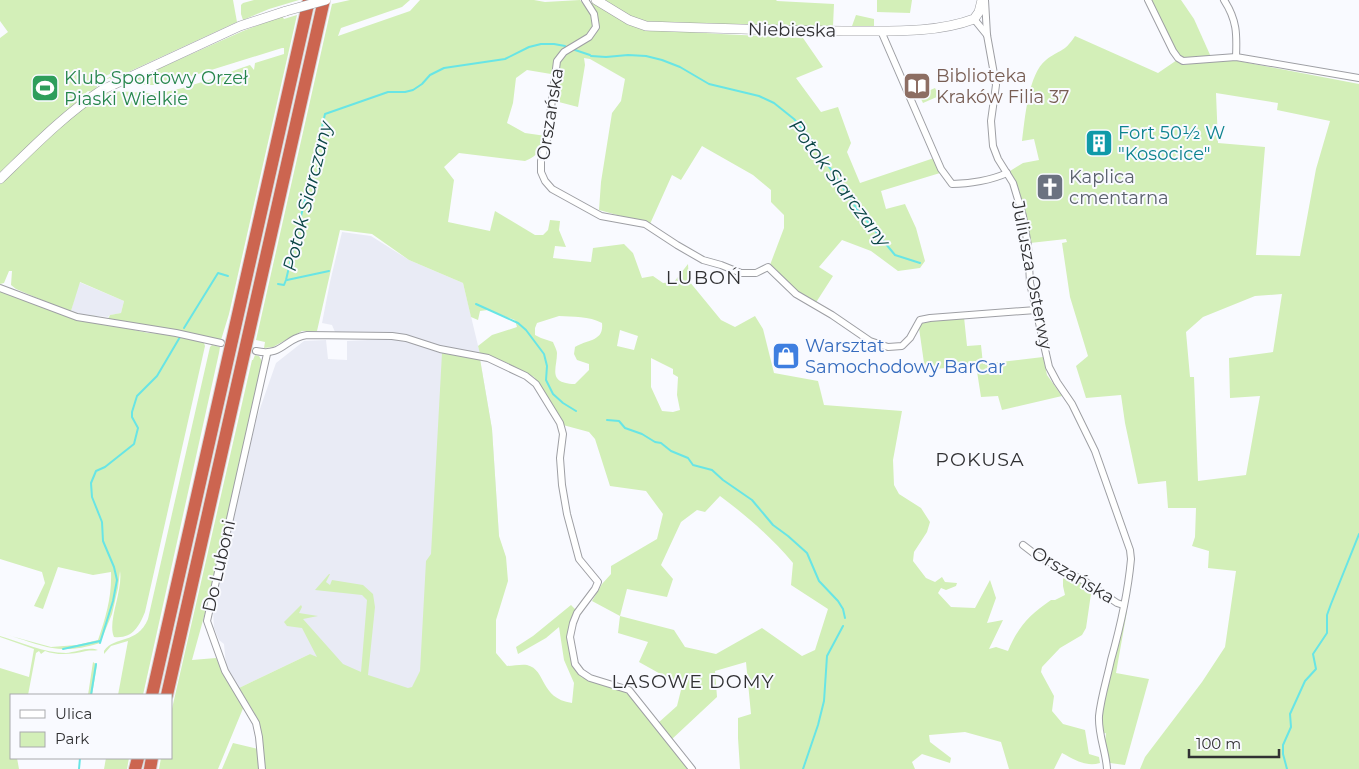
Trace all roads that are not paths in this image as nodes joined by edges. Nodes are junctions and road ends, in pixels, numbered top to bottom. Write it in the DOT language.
graph roads {
  1 [pos="310,0"];
  2 [pos="325,0"];
  3 [pos="585,0"];
  4 [pos="596,0"];
  5 [pos="983,0"];
  6 [pos="1148,0"];
  7 [pos="1224,0"];
  8 [pos="974,19"];
  9 [pos="881,31"];
  10 [pos="987,35"];
  11 [pos="1236,57"];
  12 [pos="1359,78"];
  13 [pos="1007,173"];
  14 [pos="0,179"];
  15 [pos="0,288"];
  16 [pos="1036,310"];
  17 [pos="221,343"];
  18 [pos="256,351"];
  19 [pos="267,354"];
  20 [pos="1023,545"];
  21 [pos="1123,605"];
  22 [pos="152,694"];
  23 [pos="166,694"];
  24 [pos="262,769"];
  25 [pos="692,769"];
  26 [pos="1107,769"];
  1 -- 22 [label="highway"];
  2 -- 14 [label="street, bridge"];
  2 -- 23 [label="highway"];
  3 -- 16 [label="street, Orszańska"];
  4 -- 9 [label="street, Niebieska"];
  5 -- 8 [label="street"];
  5 -- 10 [label="street, Juliusza Osterwy"];
  6 -- 11 [label="street"];
  7 -- 11 [label="street"];
  8 -- 9 [label="street, Niebieska"];
  8 -- 10 [label="street, Juliusza Osterwy"];
  9 -- 13 [label="street"];
  10 -- 13 [label="street, Juliusza Osterwy"];
  11 -- 12 [label="street"];
  13 -- 16 [label="street, Juliusza Osterwy"];
  15 -- 17 [label="street"];
  16 -- 21 [label="street, Juliusza Osterwy"];
  18 -- 19 [label="street"];
  19 -- 24 [label="street, Do Luboni"];
  19 -- 25 [label="street"];
  20 -- 21 [label="street, Orszańska"];
  21 -- 26 [label="street, Juliusza Osterwy"];
}
